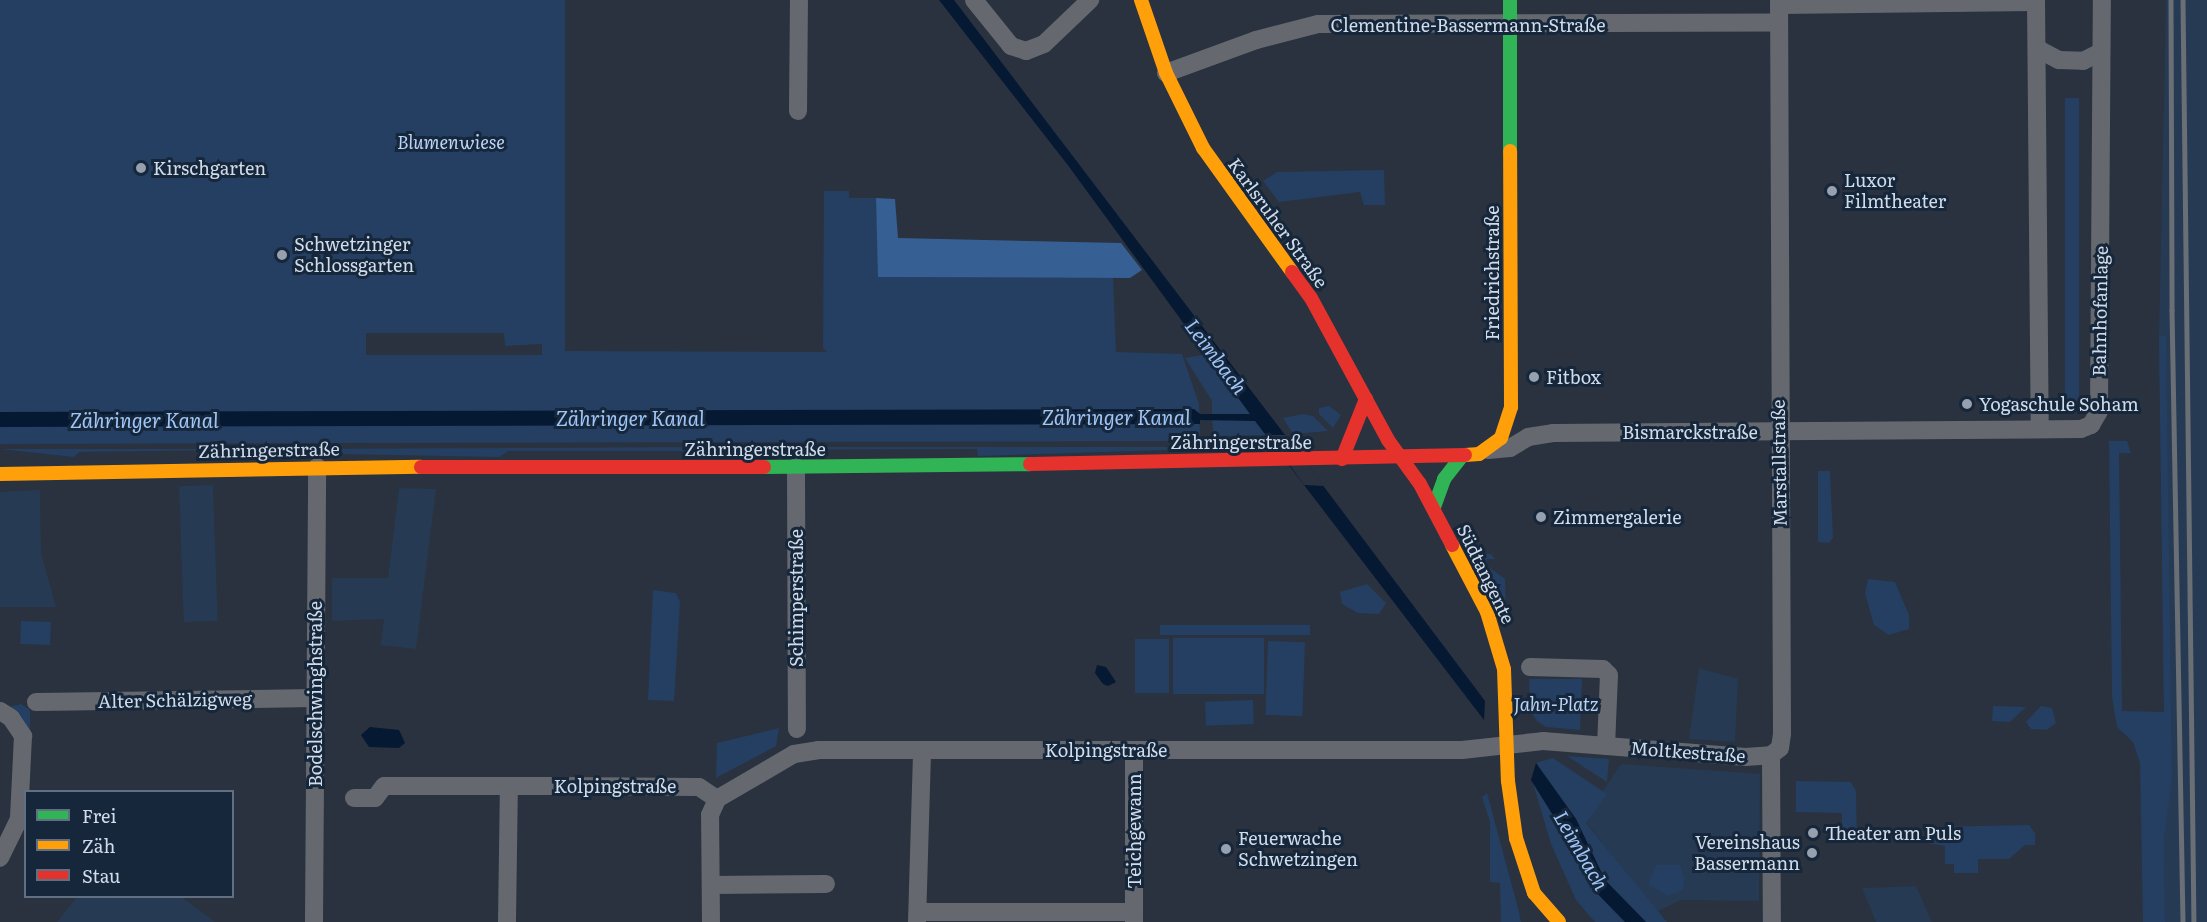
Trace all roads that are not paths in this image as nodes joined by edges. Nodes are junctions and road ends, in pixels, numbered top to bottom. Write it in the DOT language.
graph roads {
  1 [pos="799,0"];
  2 [pos="974,0"];
  3 [pos="1090,0"];
  4 [pos="1141,0"];
  5 [pos="1510,0"];
  6 [pos="2102,0"];
  7 [pos="2036,1"];
  8 [pos="1779,9"];
  9 [pos="1510,24"];
  10 [pos="2038,49"];
  11 [pos="2101,52"];
  12 [pos="1166,73"];
  13 [pos="798,111"];
  14 [pos="1366,399"];
  15 [pos="2040,429"];
  16 [pos="1779,431"];
  17 [pos="1488,450"];
  18 [pos="1462,456"];
  19 [pos="18,458"];
  20 [pos="1402,458"];
  21 [pos="1342,459"];
  22 [pos="317,467"];
  23 [pos="796,467"];
  24 [pos="109,469"];
  25 [pos="0,474"];
  26 [pos="1434,507"];
  27 [pos="1530,667"];
  28 [pos="314,698"];
  29 [pos="36,702"];
  30 [pos="0,711"];
  31 [pos="797,729"];
  32 [pos="1508,746"];
  33 [pos="1605,746"];
  34 [pos="922,750"];
  35 [pos="1134,750"];
  36 [pos="1771,755"];
  37 [pos="509,786"];
  38 [pos="354,798"];
  39 [pos="717,799"];
  40 [pos="1517,823"];
  41 [pos="1535,848"];
  42 [pos="0,858"];
  43 [pos="711,885"];
  44 [pos="825,885"];
  45 [pos="1551,887"];
  46 [pos="1549,906"];
  47 [pos="918,917"];
  48 [pos="1134,917"];
  49 [pos="314,922"];
  50 [pos="507,922"];
  51 [pos="711,922"];
  52 [pos="1558,922"];
  53 [pos="1772,922"];
  1 -- 13 [label="street"];
  2 -- 3 [label="street"];
  4 -- 12 [label="main road, Karlsruher Straße"];
  5 -- 9 [label="main road, Friedrichstraße"];
  6 -- 11 [label="street, Bahnhofanlage"];
  7 -- 8 [label="street, Clementine-Bassermann-Straße"];
  7 -- 10 [label="street"];
  8 -- 9 [label="street, Clementine-Bassermann-Straße"];
  8 -- 16 [label="street, Marstallstraße"];
  9 -- 12 [label="street, Clementine-Bassermann-Straße"];
  9 -- 17 [label="main road, Friedrichstraße"];
  10 -- 11 [label="street"];
  10 -- 15 [label="street"];
  11 -- 15 [label="street, Bahnhofanlage"];
  12 -- 14 [label="main road, Karlsruher Straße"];
  14 -- 20 [label="main road, Karlsruher Straße"];
  14 -- 21 [label="main road"];
  15 -- 16 [label="street, Bismarckstraße"];
  16 -- 17 [label="street, Bismarckstraße"];
  16 -- 36 [label="street, Marstallstraße"];
  17 -- 18 [label="main road"];
  18 -- 20 [label="main road"];
  18 -- 26 [label="main road"];
  19 -- 24 [label="main road, Zähringerstraße"];
  20 -- 21 [label="main road, Zähringerstraße"];
  20 -- 26 [label="main road, Südtangente"];
  21 -- 23 [label="main road, Zähringerstraße"];
  22 -- 23 [label="main road, Zähringerstraße"];
  22 -- 24 [label="main road, Zähringerstraße"];
  22 -- 28 [label="street, Bodelschwinghstraße"];
  23 -- 31 [label="street, Schimperstraße"];
  24 -- 25 [label="main road, Zähringerstraße"];
  26 -- 32 [label="main road, Südtangente"];
  27 -- 33 [label="street, Moltkestraße"];
  28 -- 29 [label="street, Alter Schälzigweg"];
  28 -- 49 [label="street, Bodelschwinghstraße"];
  30 -- 42 [label="street"];
  32 -- 33 [label="street, Moltkestraße"];
  32 -- 35 [label="street, Kolpingstraße"];
  32 -- 40 [label="main road, Südtangente"];
  33 -- 36 [label="street, Moltkestraße"];
  34 -- 35 [label="street, Kolpingstraße"];
  34 -- 39 [label="street, Kolpingstraße"];
  34 -- 47 [label="street"];
  35 -- 48 [label="street, Teichgewann"];
  36 -- 53 [label="street, Marstallstraße"];
  37 -- 38 [label="street"];
  37 -- 39 [label="street, Kolpingstraße"];
  37 -- 50 [label="street"];
  39 -- 43 [label="street"];
  40 -- 41 [label="main road, Südtangente"];
  40 -- 46 [label="main road, Südtangente"];
  43 -- 44 [label="street"];
  43 -- 51 [label="street"];
  45 -- 46 [label="main road"];
  46 -- 52 [label="main road, Südtangente"];
  47 -- 48 [label="street, Teichgewann"];
}
